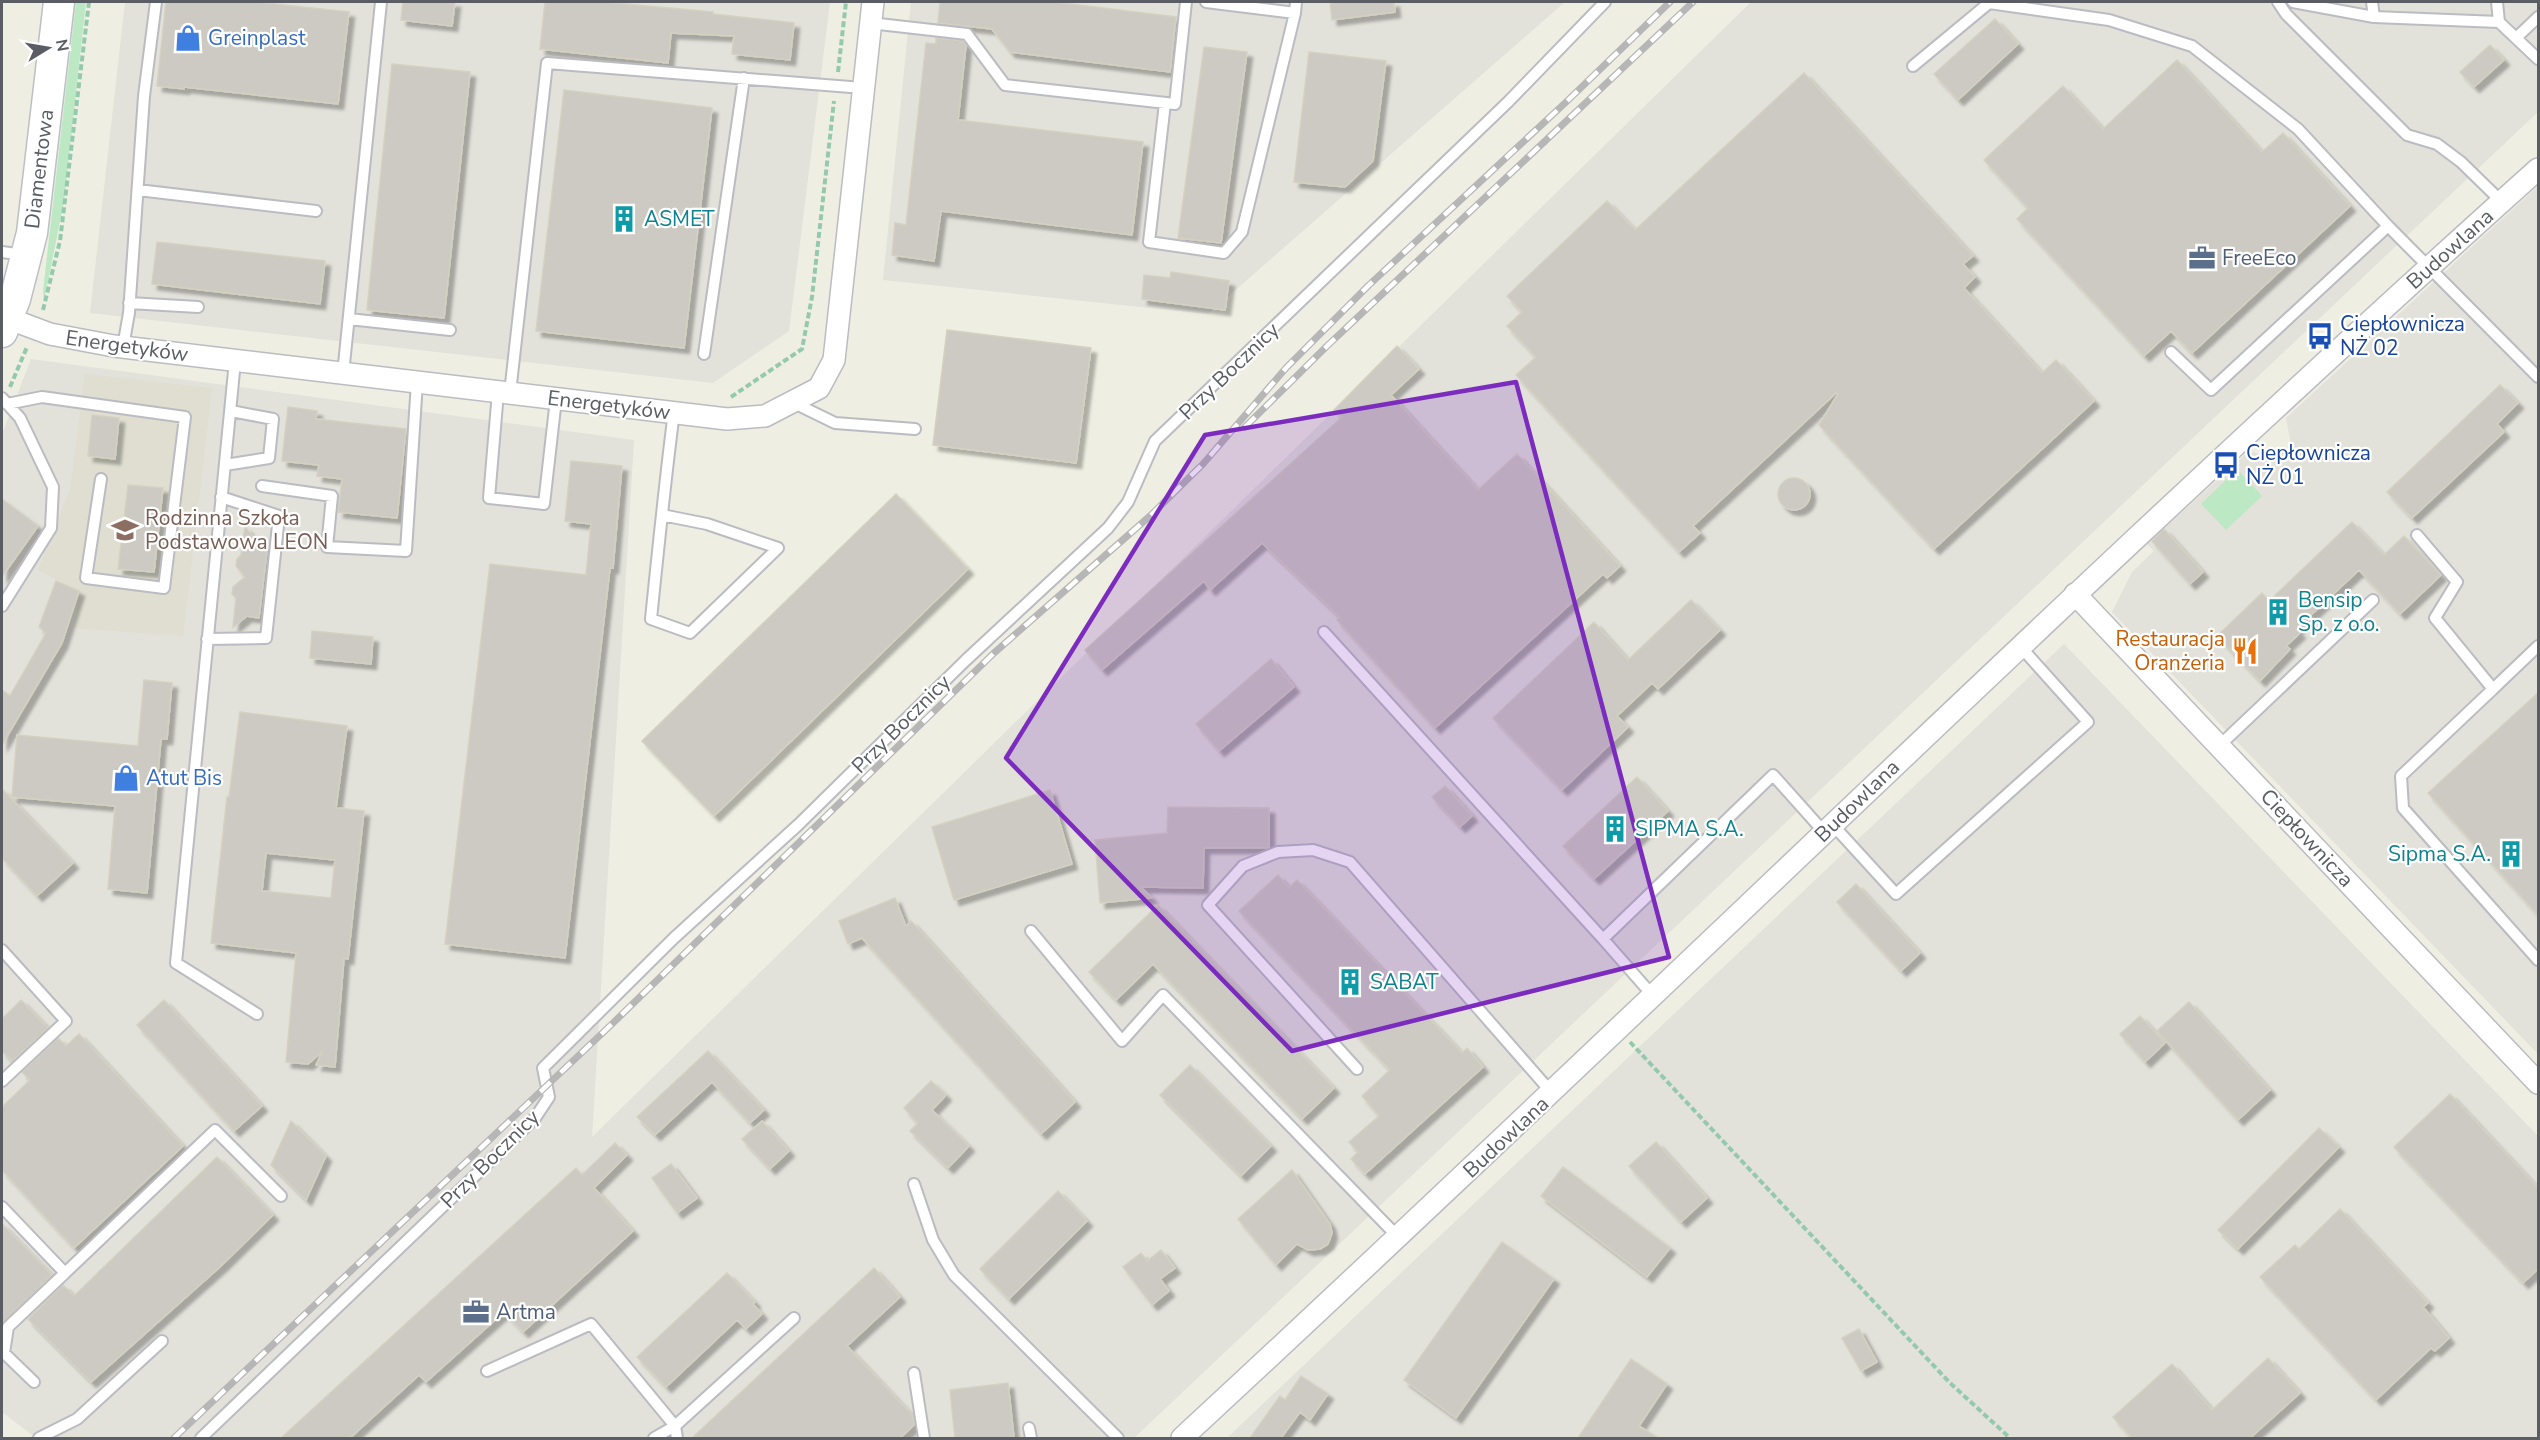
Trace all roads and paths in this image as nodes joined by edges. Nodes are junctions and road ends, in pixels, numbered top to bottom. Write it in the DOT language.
graph roads {
  1 [pos="59,2"];
  2 [pos="156,2"];
  3 [pos="381,2"];
  4 [pos="846,2"];
  5 [pos="873,2"];
  6 [pos="1186,2"];
  7 [pos="1206,2"];
  8 [pos="1605,2"];
  9 [pos="2278,2"];
  10 [pos="2293,2"];
  11 [pos="2373,2"];
  12 [pos="2496,2"];
  13 [pos="1295,7"];
  14 [pos="2538,16"];
  15 [pos="2374,17"];
  16 [pos="2499,22"];
  17 [pos="870,23"];
  18 [pos="2516,38"];
  19 [pos="2538,59"];
  20 [pos="1913,66"];
  21 [pos="744,78"];
  22 [pos="836,86"];
  23 [pos="863,88"];
  24 [pos="1165,103"];
  25 [pos="2538,170"];
  26 [pos="138,190"];
  27 [pos="2502,202"];
  28 [pos="316,211"];
  29 [pos="2388,226"];
  30 [pos="14,254"];
  31 [pos="2430,267"];
  32 [pos="129,303"];
  33 [pos="198,307"];
  34 [pos="349,319"];
  35 [pos="4,325"];
  36 [pos="450,330"];
  37 [pos="123,347"];
  38 [pos="2171,352"];
  39 [pos="704,354"];
  40 [pos="236,361"];
  41 [pos="343,374"];
  42 [pos="2538,377"];
  43 [pos="417,382"];
  44 [pos="504,392"];
  45 [pos="731,397"];
  46 [pos="556,399"];
  47 [pos="4,401"];
  48 [pos="792,402"];
  49 [pos="231,411"];
  50 [pos="674,412"];
  51 [pos="915,429"];
  52 [pos="225,465"];
  53 [pos="100,479"];
  54 [pos="262,486"];
  55 [pos="221,497"];
  56 [pos="662,515"];
  57 [pos="2417,535"];
  58 [pos="2075,594"];
  59 [pos="2373,600"];
  60 [pos="2,606"];
  61 [pos="1324,632"];
  62 [pos="207,639"];
  63 [pos="2020,646"];
  64 [pos="2538,646"];
  65 [pos="2493,689"];
  66 [pos="2219,746"];
  67 [pos="1828,828"];
  68 [pos="1031,931"];
  69 [pos="1603,939"];
  70 [pos="2,950"];
  71 [pos="2538,960"];
  72 [pos="1654,997"];
  73 [pos="257,1014"];
  74 [pos="1629,1041"];
  75 [pos="1357,1069"];
  76 [pos="2,1081"];
  77 [pos="2538,1083"];
  78 [pos="1553,1093"];
  79 [pos="914,1184"];
  80 [pos="281,1196"];
  81 [pos="2,1207"];
  82 [pos="1399,1238"];
  83 [pos="65,1273"];
  84 [pos="794,1318"];
  85 [pos="162,1341"];
  86 [pos="488,1371"];
  87 [pos="914,1373"];
  88 [pos="34,1382"];
  89 [pos="675,1426"];
  90 [pos="39,1438"];
  91 [pos="201,1438"];
  92 [pos="654,1438"];
  93 [pos="677,1438"];
  94 [pos="924,1438"];
  95 [pos="1118,1438"];
  96 [pos="1182,1438"];
  97 [pos="2010,1438"];
  1 -- 30 [label="street, Diamentowa"];
  2 -- 26 [label="lane"];
  3 -- 34 [label="lane"];
  4 -- 22 [label="path"];
  5 -- 17 [label="street, Energetyków"];
  6 -- 24 [label="lane"];
  7 -- 13 [label="lane"];
  8 -- 91 [label="lane, Przy Bocznicy"];
  9 -- 27 [label="lane"];
  10 -- 15 [label="lane"];
  11 -- 15 [label="lane"];
  12 -- 16 [label="lane"];
  13 -- 24 [label="lane"];
  14 -- 18 [label="lane"];
  15 -- 16 [label="lane"];
  16 -- 18 [label="lane"];
  17 -- 23 [label="street, Energetyków"];
  17 -- 24 [label="lane"];
  18 -- 19 [label="lane"];
  20 -- 29 [label="lane"];
  21 -- 22 [label="lane"];
  21 -- 39 [label="lane"];
  21 -- 44 [label="lane"];
  22 -- 23 [label="lane"];
  22 -- 45 [label="path"];
  23 -- 48 [label="street, Energetyków"];
  25 -- 27 [label="street, Budowlana"];
  26 -- 28 [label="lane"];
  26 -- 32 [label="lane"];
  27 -- 31 [label="street, Budowlana"];
  29 -- 31 [label="lane"];
  29 -- 38 [label="lane"];
  30 -- 35 [label="street, Diamentowa"];
  31 -- 42 [label="lane"];
  31 -- 58 [label="street, Budowlana"];
  32 -- 33 [label="lane"];
  32 -- 37 [label="lane"];
  34 -- 36 [label="lane"];
  34 -- 41 [label="lane"];
  35 -- 37 [label="street, Energetyków"];
  37 -- 40 [label="street, Energetyków"];
  40 -- 41 [label="street, Energetyków"];
  40 -- 49 [label="lane"];
  41 -- 43 [label="street, Energetyków"];
  43 -- 44 [label="street, Energetyków"];
  43 -- 54 [label="lane"];
  44 -- 46 [label="street, Energetyków"];
  44 -- 46 [label="lane"];
  46 -- 50 [label="street, Energetyków"];
  47 -- 53 [label="lane"];
  47 -- 60 [label="lane"];
  48 -- 50 [label="street, Energetyków"];
  48 -- 51 [label="lane"];
  49 -- 52 [label="lane"];
  49 -- 52 [label="lane"];
  50 -- 56 [label="lane"];
  52 -- 55 [label="lane"];
  55 -- 62 [label="lane"];
  55 -- 62 [label="lane"];
  56 -- 56 [label="lane"];
  57 -- 65 [label="lane"];
  58 -- 63 [label="street, Budowlana"];
  58 -- 66 [label="street, Ciepłownicza"];
  59 -- 66 [label="lane"];
  61 -- 69 [label="lane"];
  62 -- 73 [label="lane"];
  63 -- 67 [label="street, Budowlana"];
  63 -- 67 [label="lane"];
  64 -- 65 [label="lane"];
  65 -- 71 [label="lane"];
  66 -- 77 [label="street, Ciepłownicza"];
  67 -- 69 [label="lane"];
  67 -- 72 [label="street, Budowlana"];
  68 -- 82 [label="lane"];
  69 -- 72 [label="lane"];
  70 -- 76 [label="lane"];
  72 -- 78 [label="street, Budowlana"];
  74 -- 97 [label="path"];
  75 -- 78 [label="lane"];
  78 -- 82 [label="street, Budowlana"];
  79 -- 95 [label="lane"];
  80 -- 83 [label="lane"];
  81 -- 83 [label="lane"];
  82 -- 96 [label="street, Budowlana"];
  83 -- 88 [label="lane"];
  84 -- 89 [label="lane"];
  85 -- 90 [label="lane"];
  86 -- 89 [label="lane"];
  87 -- 94 [label="lane"];
  89 -- 92 [label="lane"];
  89 -- 93 [label="lane"];
}
